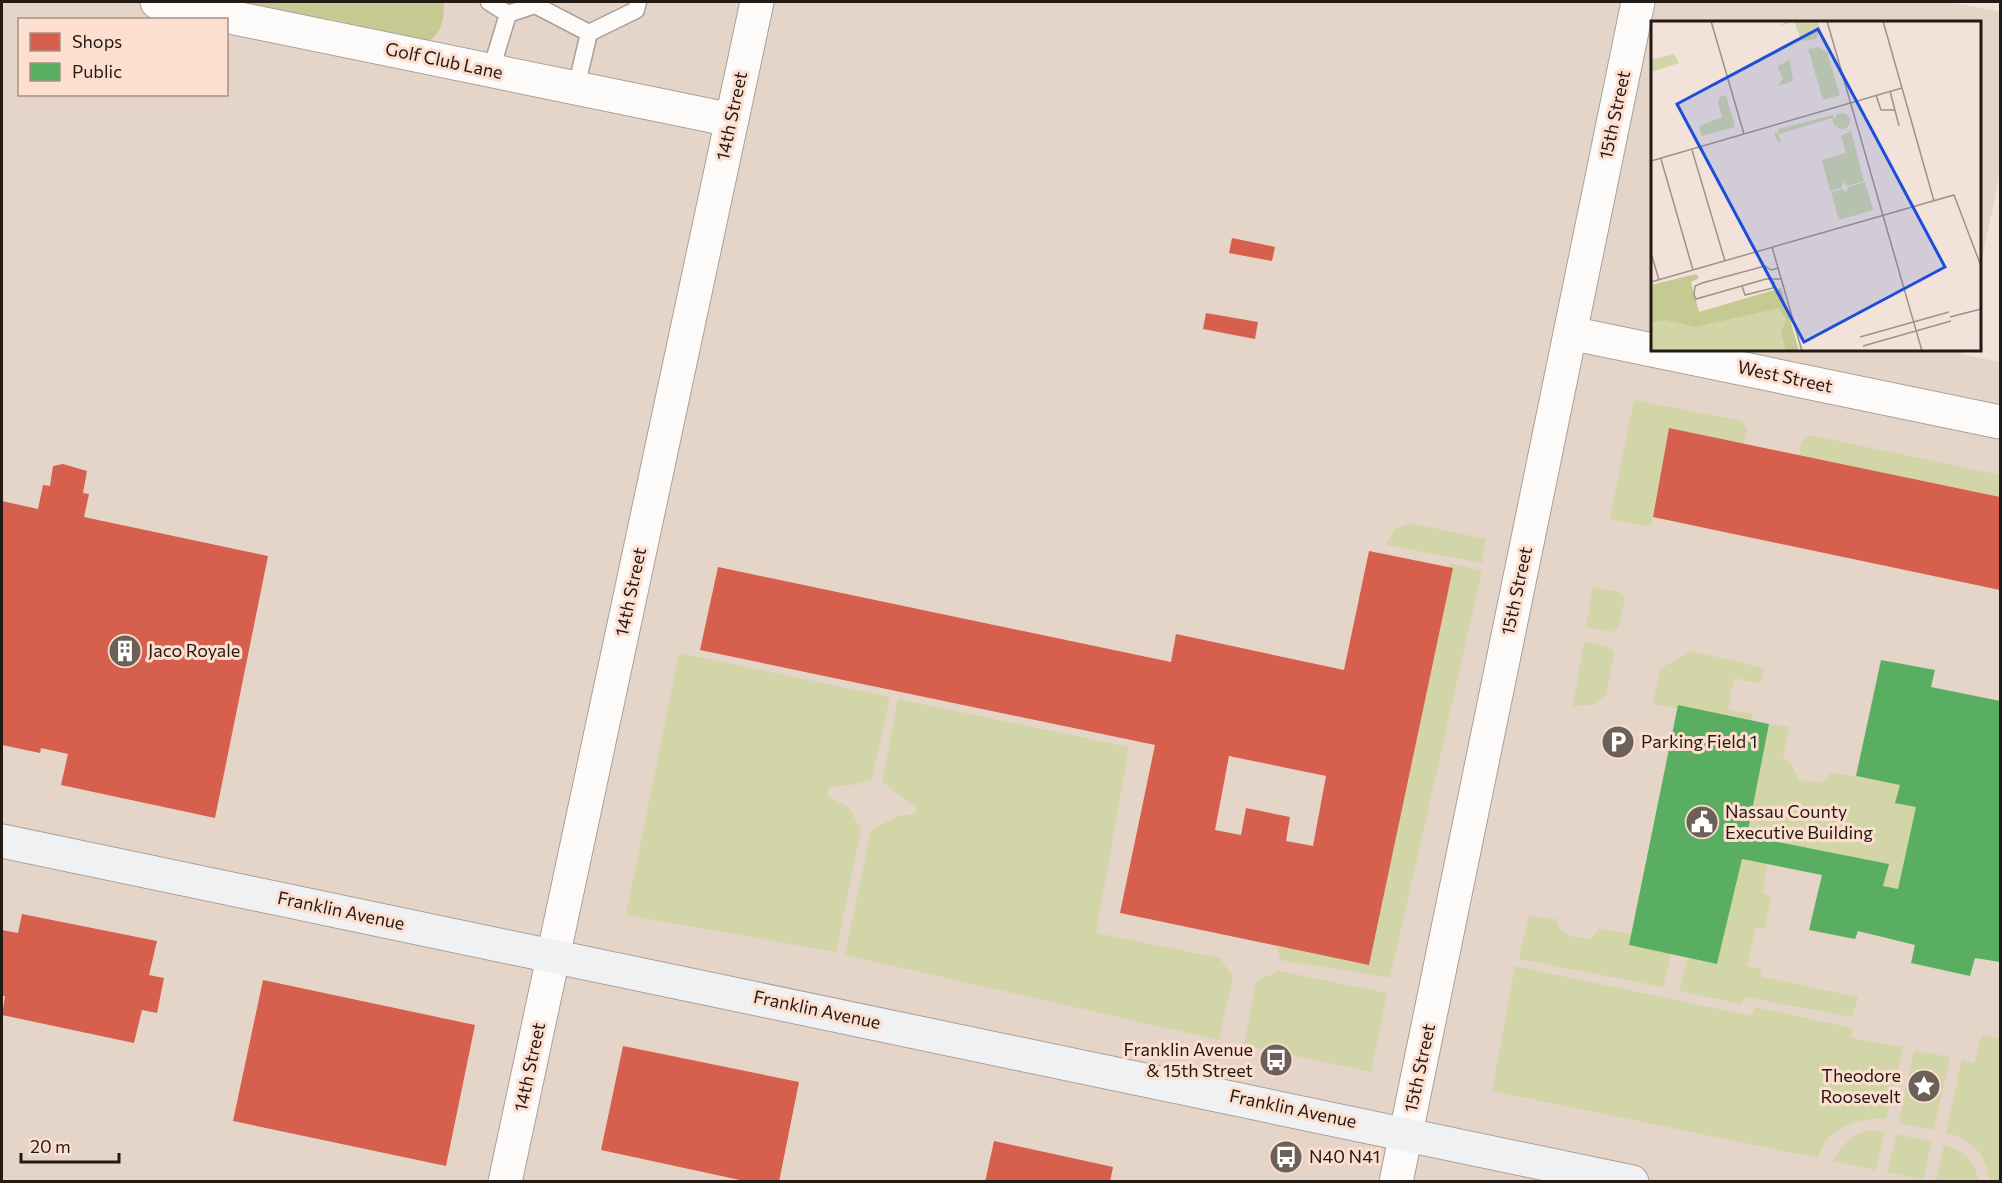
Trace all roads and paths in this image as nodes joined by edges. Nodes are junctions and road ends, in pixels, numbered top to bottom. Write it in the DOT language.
graph roads {
  1 [pos="157,2"];
  2 [pos="489,2"];
  3 [pos="638,2"];
  4 [pos="757,2"];
  5 [pos="1638,2"];
  6 [pos="536,3"];
  7 [pos="508,14"];
  8 [pos="589,33"];
  9 [pos="491,70"];
  10 [pos="576,88"];
  11 [pos="732,120"];
  12 [pos="1570,333"];
  13 [pos="1651,350"];
  14 [pos="1657,351"];
  15 [pos="2001,422"];
  16 [pos="2,841"];
  17 [pos="554,954"];
  18 [pos="1406,1134"];
  19 [pos="505,1182"];
  20 [pos="1396,1182"];
  21 [pos="1632,1182"];
  1 -- 9 [label="street, Golf Club Lane"];
  2 -- 7 [label="lane"];
  3 -- 8 [label="lane"];
  4 -- 11 [label="street, 14th Street"];
  5 -- 12 [label="street, 15th Street"];
  6 -- 7 [label="lane"];
  6 -- 8 [label="lane"];
  7 -- 9 [label="lane"];
  8 -- 10 [label="lane"];
  9 -- 10 [label="street, Golf Club Lane"];
  10 -- 11 [label="street, Golf Club Lane"];
  11 -- 17 [label="street, 14th Street"];
  12 -- 13 [label="street, West Street"];
  12 -- 18 [label="street, 15th Street"];
  14 -- 15 [label="street, West Street"];
  16 -- 17 [label="main road, Franklin Avenue"];
  17 -- 18 [label="main road, Franklin Avenue"];
  17 -- 19 [label="street, 14th Street"];
  18 -- 20 [label="street, 15th Street"];
  18 -- 21 [label="main road, Franklin Avenue"];
}
